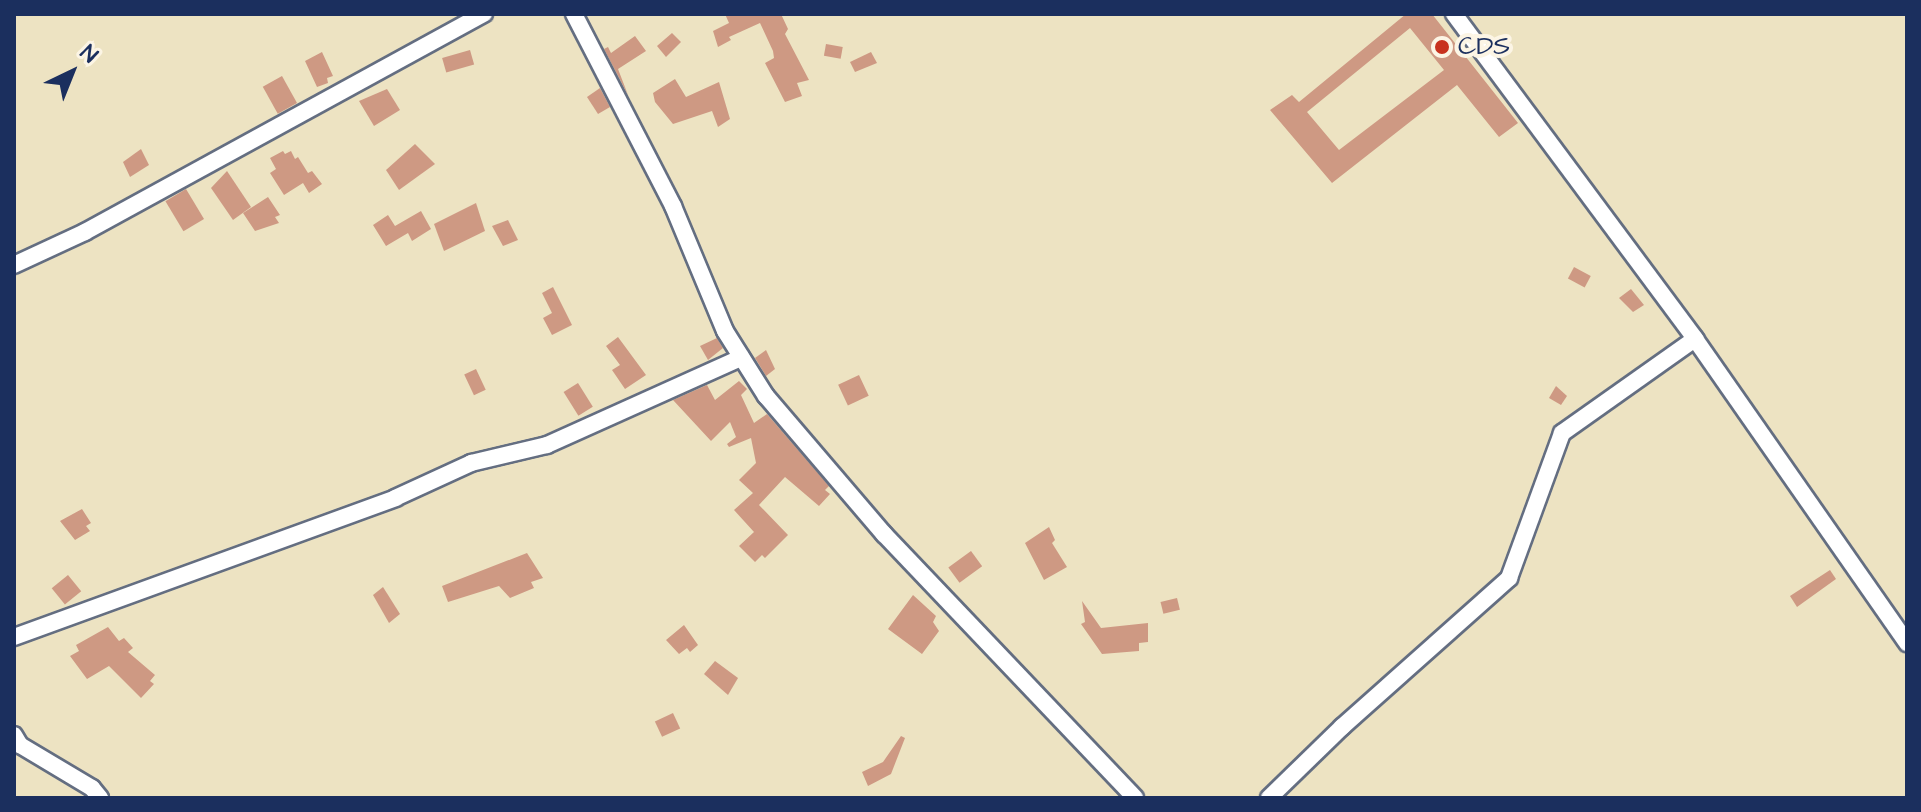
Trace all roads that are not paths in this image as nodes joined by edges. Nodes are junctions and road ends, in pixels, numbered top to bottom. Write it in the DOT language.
graph roads {
  1 [pos="484,14"];
  2 [pos="574,14"];
  3 [pos="1454,14"];
  4 [pos="14,265"];
  5 [pos="1695,339"];
  6 [pos="741,358"];
  7 [pos="14,637"];
  8 [pos="1907,643"];
  9 [pos="14,735"];
  10 [pos="100,798"];
  11 [pos="1135,798"];
  12 [pos="1269,798"];
  1 -- 4 [label="street"];
  2 -- 6 [label="street"];
  3 -- 5 [label="street"];
  5 -- 8 [label="street"];
  5 -- 12 [label="street"];
  6 -- 7 [label="street"];
  6 -- 11 [label="street"];
  9 -- 10 [label="street"];
}
